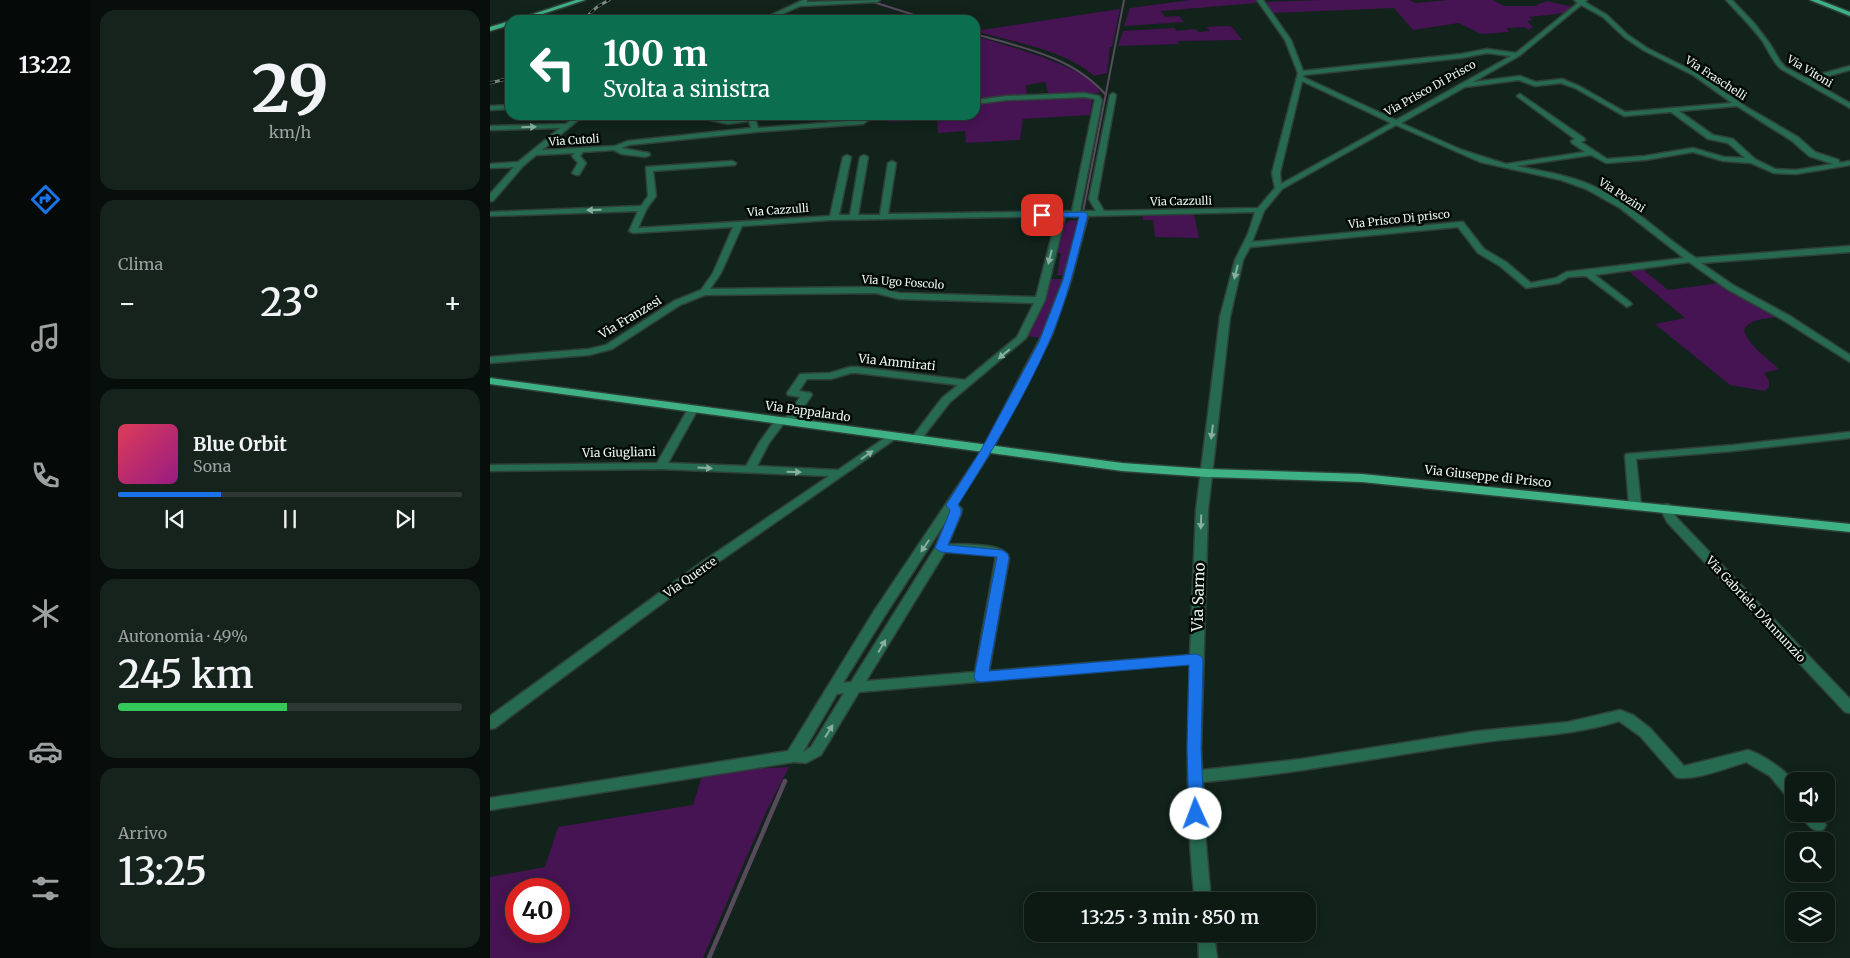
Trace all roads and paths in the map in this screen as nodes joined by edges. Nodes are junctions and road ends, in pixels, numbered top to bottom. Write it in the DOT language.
graph roads {
  1 [pos="582,0"];
  2 [pos="806,0"];
  3 [pos="872,0"];
  4 [pos="877,0"];
  5 [pos="1260,0"];
  6 [pos="1730,0"];
  7 [pos="1813,0"];
  8 [pos="866,1"];
  9 [pos="1581,1"];
  10 [pos="800,4"];
  11 [pos="1850,14"];
  12 [pos="534,15"];
  13 [pos="775,15"];
  14 [pos="505,24"];
  15 [pos="490,29"];
  16 [pos="1517,55"];
  17 [pos="1850,68"];
  18 [pos="1838,72"];
  19 [pos="1301,76"];
  20 [pos="1850,77"];
  21 [pos="1804,81"];
  22 [pos="1459,86"];
  23 [pos="1113,95"];
  24 [pos="1520,96"];
  25 [pos="980,101"];
  26 [pos="1738,104"];
  27 [pos="1850,106"];
  28 [pos="505,107"];
  29 [pos="490,108"];
  30 [pos="1673,110"];
  31 [pos="575,120"];
  32 [pos="717,120"];
  33 [pos="740,120"];
  34 [pos="752,120"];
  35 [pos="847,120"];
  36 [pos="1394,122"];
  37 [pos="567,126"];
  38 [pos="490,128"];
  39 [pos="755,130"];
  40 [pos="616,148"];
  41 [pos="580,151"];
  42 [pos="532,153"];
  43 [pos="1592,153"];
  44 [pos="646,155"];
  45 [pos="846,157"];
  46 [pos="864,157"];
  47 [pos="1752,161"];
  48 [pos="732,163"];
  49 [pos="892,163"];
  50 [pos="1847,163"];
  51 [pos="520,164"];
  52 [pos="1502,165"];
  53 [pos="490,166"];
  54 [pos="576,173"];
  55 [pos="501,185"];
  56 [pos="490,186"];
  57 [pos="1279,187"];
  58 [pos="490,199"];
  59 [pos="643,208"];
  60 [pos="1260,210"];
  61 [pos="490,214"];
  62 [pos="1102,214"];
  63 [pos="1061,215"];
  64 [pos="1079,215"];
  65 [pos="854,217"];
  66 [pos="884,217"];
  67 [pos="834,218"];
  68 [pos="738,225"];
  69 [pos="1246,245"];
  70 [pos="1850,249"];
  71 [pos="1694,260"];
  72 [pos="1588,273"];
  73 [pos="1046,276"];
  74 [pos="1068,276"];
  75 [pos="704,292"];
  76 [pos="1040,300"];
  77 [pos="1627,304"];
  78 [pos="1032,340"];
  79 [pos="490,360"];
  80 [pos="1850,360"];
  81 [pos="490,381"];
  82 [pos="968,383"];
  83 [pos="693,409"];
  84 [pos="784,422"];
  85 [pos="1850,435"];
  86 [pos="893,437"];
  87 [pos="914,440"];
  88 [pos="987,450"];
  89 [pos="661,466"];
  90 [pos="490,468"];
  91 [pos="1122,468"];
  92 [pos="749,470"];
  93 [pos="1207,473"];
  94 [pos="840,474"];
  95 [pos="952,505"];
  96 [pos="1635,505"];
  97 [pos="1666,508"];
  98 [pos="1850,528"];
  99 [pos="941,548"];
  100 [pos="1196,659"];
  101 [pos="981,677"];
  102 [pos="857,688"];
  103 [pos="834,689"];
  104 [pos="1850,708"];
  105 [pos="490,724"];
  106 [pos="794,756"];
  107 [pos="1195,777"];
  108 [pos="1785,785"];
  109 [pos="490,804"];
  110 [pos="1202,892"];
  111 [pos="1207,942"];
  112 [pos="1208,958"];
  1 -- 12 [label="main road"];
  2 -- 10 [label="street"];
  3 -- 4 [label="street"];
  3 -- 8 [label="street"];
  5 -- 19 [label="street"];
  6 -- 21 [label="street, Via Vitoni"];
  7 -- 11 [label="main road"];
  8 -- 10 [label="street"];
  9 -- 16 [label="street, Via Prisco Di Prisco"];
  9 -- 26 [label="street, Via Fraschelli"];
  10 -- 13 [label="street"];
  14 -- 15 [label="main road"];
  16 -- 19 [label="street"];
  16 -- 22 [label="street, Via Prisco Di Prisco"];
  17 -- 18 [label="street"];
  18 -- 20 [label="street"];
  18 -- 21 [label="street"];
  19 -- 36 [label="street, Via Pozini"];
  19 -- 57 [label="street"];
  21 -- 27 [label="street, Via Vitoni"];
  22 -- 30 [label="street"];
  22 -- 36 [label="street, Via Prisco Di Prisco"];
  23 -- 62 [label="street"];
  24 -- 43 [label="street"];
  25 -- 64 [label="street"];
  26 -- 30 [label="street"];
  26 -- 50 [label="street, Via Fraschelli"];
  28 -- 29 [label="street"];
  30 -- 47 [label="street"];
  31 -- 37 [label="street"];
  32 -- 33 [label="street"];
  34 -- 39 [label="street"];
  35 -- 39 [label="street, Via Cutoli"];
  36 -- 52 [label="street, Via Pozini"];
  36 -- 57 [label="street, Via Prisco Di Prisco"];
  38 -- 37 [label="street, one-way"];
  37 -- 42 [label="street"];
  39 -- 40 [label="street, Via Cutoli"];
  40 -- 41 [label="street, Via Cutoli"];
  40 -- 44 [label="street, Via Cutoli"];
  41 -- 42 [label="street, Via Cutoli"];
  41 -- 54 [label="street"];
  42 -- 51 [label="street"];
  43 -- 47 [label="street"];
  43 -- 52 [label="street"];
  45 -- 67 [label="street"];
  46 -- 65 [label="street"];
  47 -- 50 [label="street"];
  48 -- 59 [label="street"];
  49 -- 66 [label="street"];
  51 -- 53 [label="street"];
  51 -- 55 [label="street"];
  52 -- 71 [label="street, Via Pozini"];
  55 -- 56 [label="street"];
  55 -- 58 [label="street"];
  57 -- 60 [label="street, Via Prisco Di Prisco"];
  59 -- 61 [label="street, one-way"];
  59 -- 68 [label="street, Via Cazzulli"];
  60 -- 62 [label="street, Via Cazzulli"];
  60 -- 69 [label="street"];
  62 -- 64 [label="street, Via Cazzulli"];
  63 -- 64 [label="street, Via Cazzulli"];
  63 -- 66 [label="street, Via Cazzulli"];
  63 -- 73 [label="street, one-way"];
  64 -- 74 [label="street"];
  65 -- 66 [label="street, Via Cazzulli"];
  65 -- 67 [label="street, Via Cazzulli"];
  67 -- 68 [label="street, Via Cazzulli"];
  68 -- 75 [label="street"];
  69 -- 72 [label="street, Via Prisco Di prisco"];
  69 -- 93 [label="street, one-way"];
  70 -- 71 [label="street"];
  71 -- 72 [label="street"];
  71 -- 80 [label="street, Via Pozini"];
  72 -- 77 [label="street"];
  73 -- 74 [label="street"];
  73 -- 76 [label="street"];
  74 -- 78 [label="street"];
  75 -- 76 [label="street, Via Ugo Foscolo"];
  75 -- 79 [label="street, Via Franzesi"];
  76 -- 78 [label="street"];
  78 -- 82 [label="street, one-way"];
  78 -- 88 [label="street"];
  81 -- 83 [label="main road, Via Pappalardo"];
  82 -- 84 [label="street, Via Ammirati"];
  82 -- 87 [label="street"];
  83 -- 84 [label="main road, Via Pappalardo"];
  83 -- 89 [label="street"];
  84 -- 86 [label="main road, Via Pappalardo"];
  84 -- 92 [label="street"];
  85 -- 96 [label="street"];
  86 -- 87 [label="main road, Via Pappalardo"];
  94 -- 86 [label="street, Via Querce, one-way"];
  87 -- 88 [label="main road, Via Pappalardo"];
  88 -- 91 [label="main road, Via Pappalardo"];
  88 -- 95 [label="street"];
  89 -- 90 [label="street, Via Giugliani"];
  89 -- 92 [label="street, Via Giugliani, one-way"];
  91 -- 93 [label="main road, Via Giuseppe di Prisco"];
  92 -- 94 [label="street, Via Giugliani, one-way"];
  93 -- 96 [label="main road, Via Giuseppe di Prisco"];
  93 -- 100 [label="street, Via Sarno, one-way"];
  94 -- 105 [label="street, Via Querce"];
  95 -- 99 [label="street"];
  95 -- 103 [label="street, one-way"];
  96 -- 97 [label="main road, Via Giuseppe di Prisco"];
  97 -- 98 [label="main road, Via Giuseppe di Prisco"];
  97 -- 104 [label="street, Via Gabriele D'Annunzio"];
  99 -- 101 [label="street"];
  102 -- 99 [label="street, one-way"];
  100 -- 101 [label="street"];
  100 -- 107 [label="street, Via Sarno"];
  101 -- 102 [label="street"];
  102 -- 103 [label="street"];
  106 -- 102 [label="street, one-way"];
  103 -- 106 [label="street"];
  106 -- 109 [label="street"];
  107 -- 108 [label="street"];
  107 -- 110 [label="street, Via Sarno"];
  111 -- 112 [label="street"];
}
